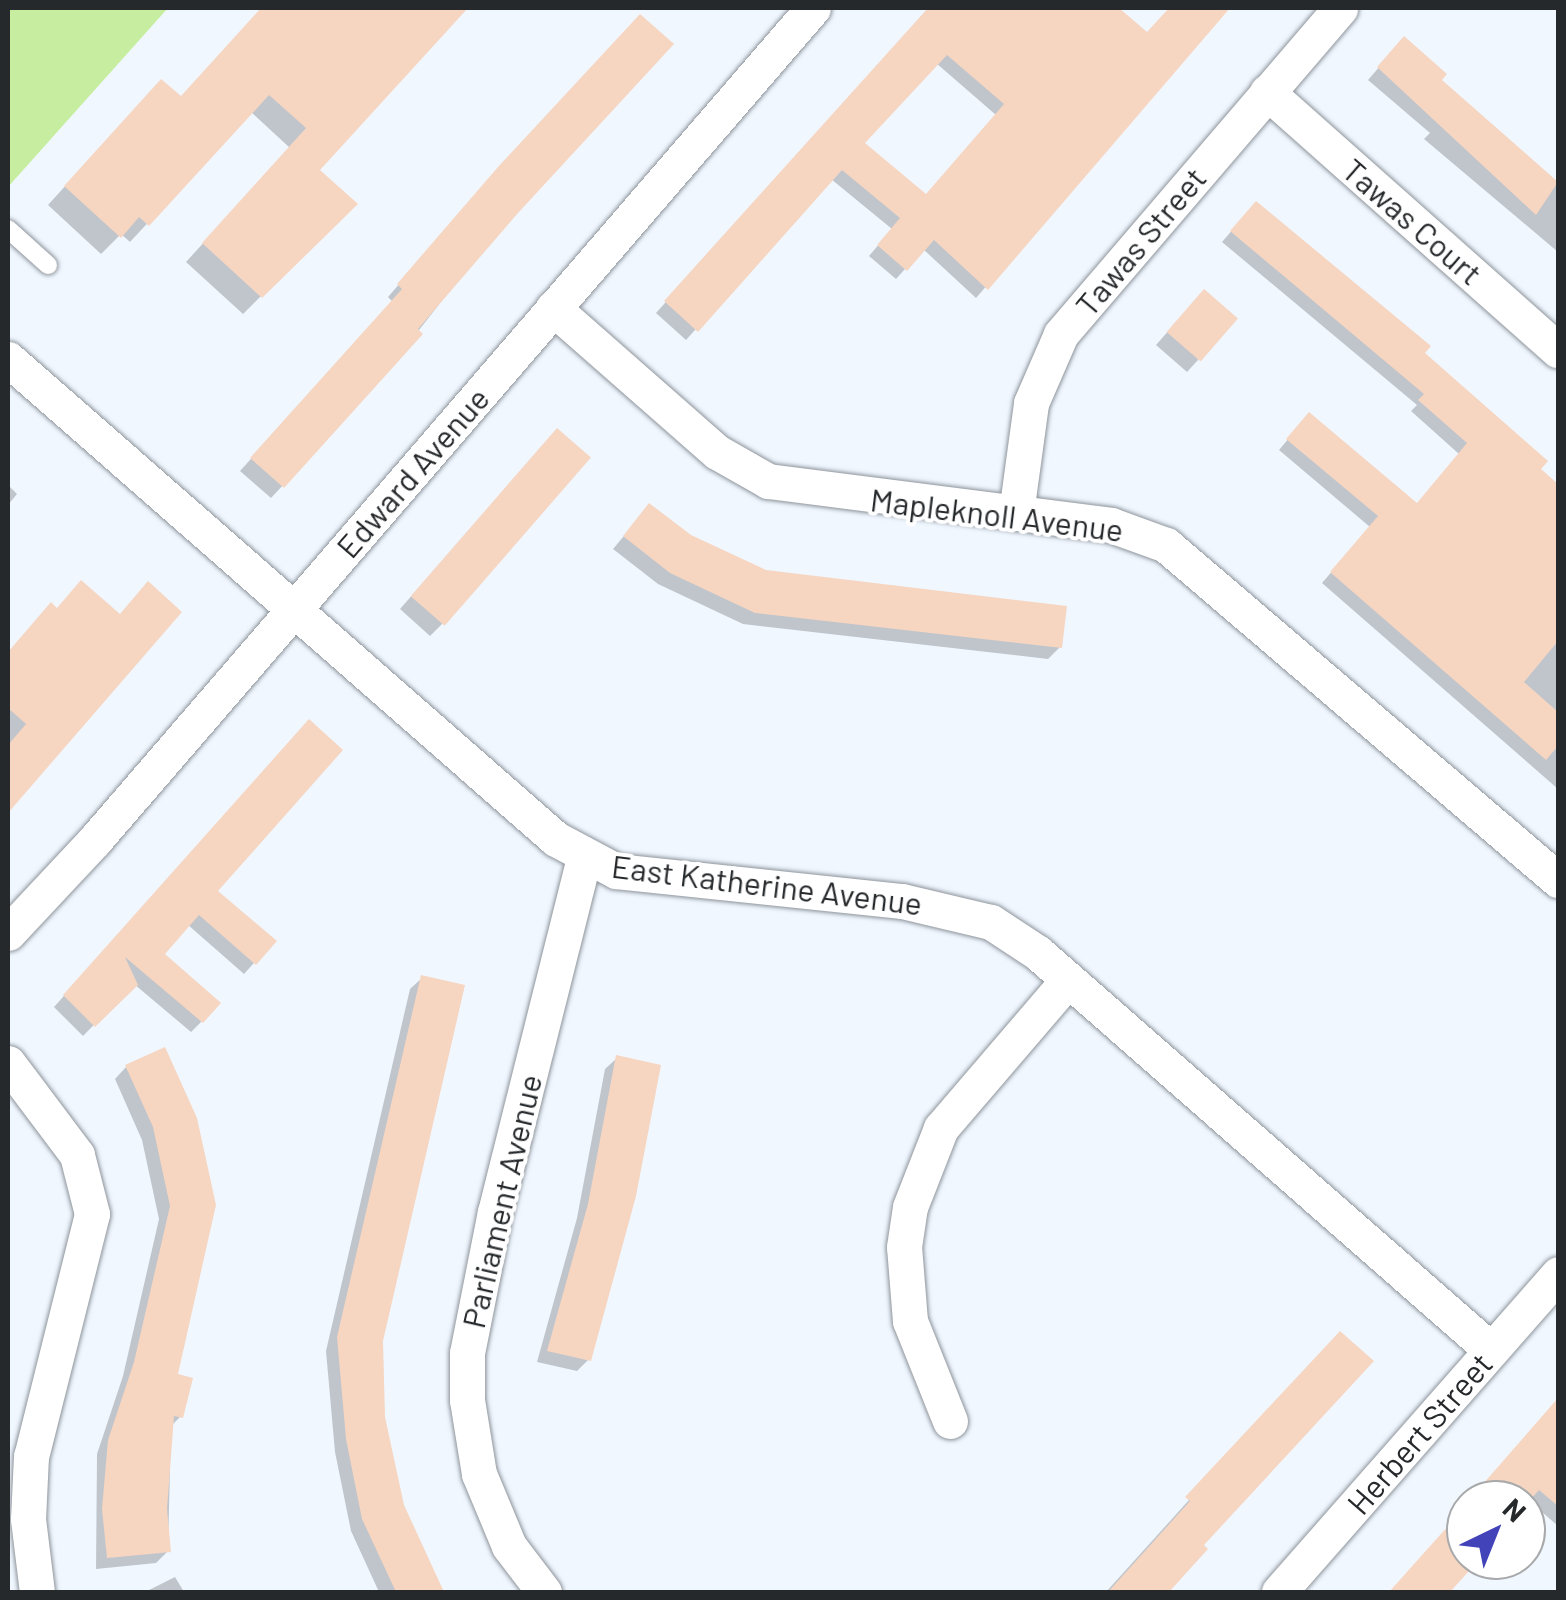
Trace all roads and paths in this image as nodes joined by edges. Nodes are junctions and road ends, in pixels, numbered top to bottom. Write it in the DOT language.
graph roads {
  1 [pos="812,8"];
  2 [pos="1340,8"];
  3 [pos="1267,92"];
  4 [pos="8,230"];
  5 [pos="48,265"];
  6 [pos="553,308"];
  7 [pos="1558,350"];
  8 [pos="8,359"];
  9 [pos="1016,513"];
  10 [pos="293,610"];
  11 [pos="584,858"];
  12 [pos="1558,880"];
  13 [pos="8,933"];
  14 [pos="1068,980"];
  15 [pos="8,1063"];
  16 [pos="1558,1274"];
  17 [pos="1491,1350"];
  18 [pos="950,1420"];
  19 [pos="37,1592"];
  20 [pos="544,1592"];
  21 [pos="1279,1592"];
  1 -- 6 [label="street, Edward Avenue"];
  2 -- 3 [label="street, Tawas Street"];
  3 -- 7 [label="street, Tawas Court"];
  3 -- 9 [label="street, Tawas Street"];
  4 -- 5 [label="lane"];
  6 -- 9 [label="street, Mapleknoll Avenue"];
  6 -- 10 [label="street, Edward Avenue"];
  8 -- 10 [label="street, East Katherine Avenue"];
  9 -- 12 [label="street, Mapleknoll Avenue"];
  10 -- 11 [label="street, East Katherine Avenue"];
  10 -- 13 [label="street, Edward Avenue"];
  11 -- 14 [label="street, East Katherine Avenue"];
  11 -- 20 [label="street, Parliament Avenue"];
  14 -- 17 [label="street, East Katherine Avenue"];
  14 -- 18 [label="street"];
  15 -- 19 [label="street"];
  16 -- 17 [label="street, Herbert Street"];
  17 -- 21 [label="street, Herbert Street"];
}
